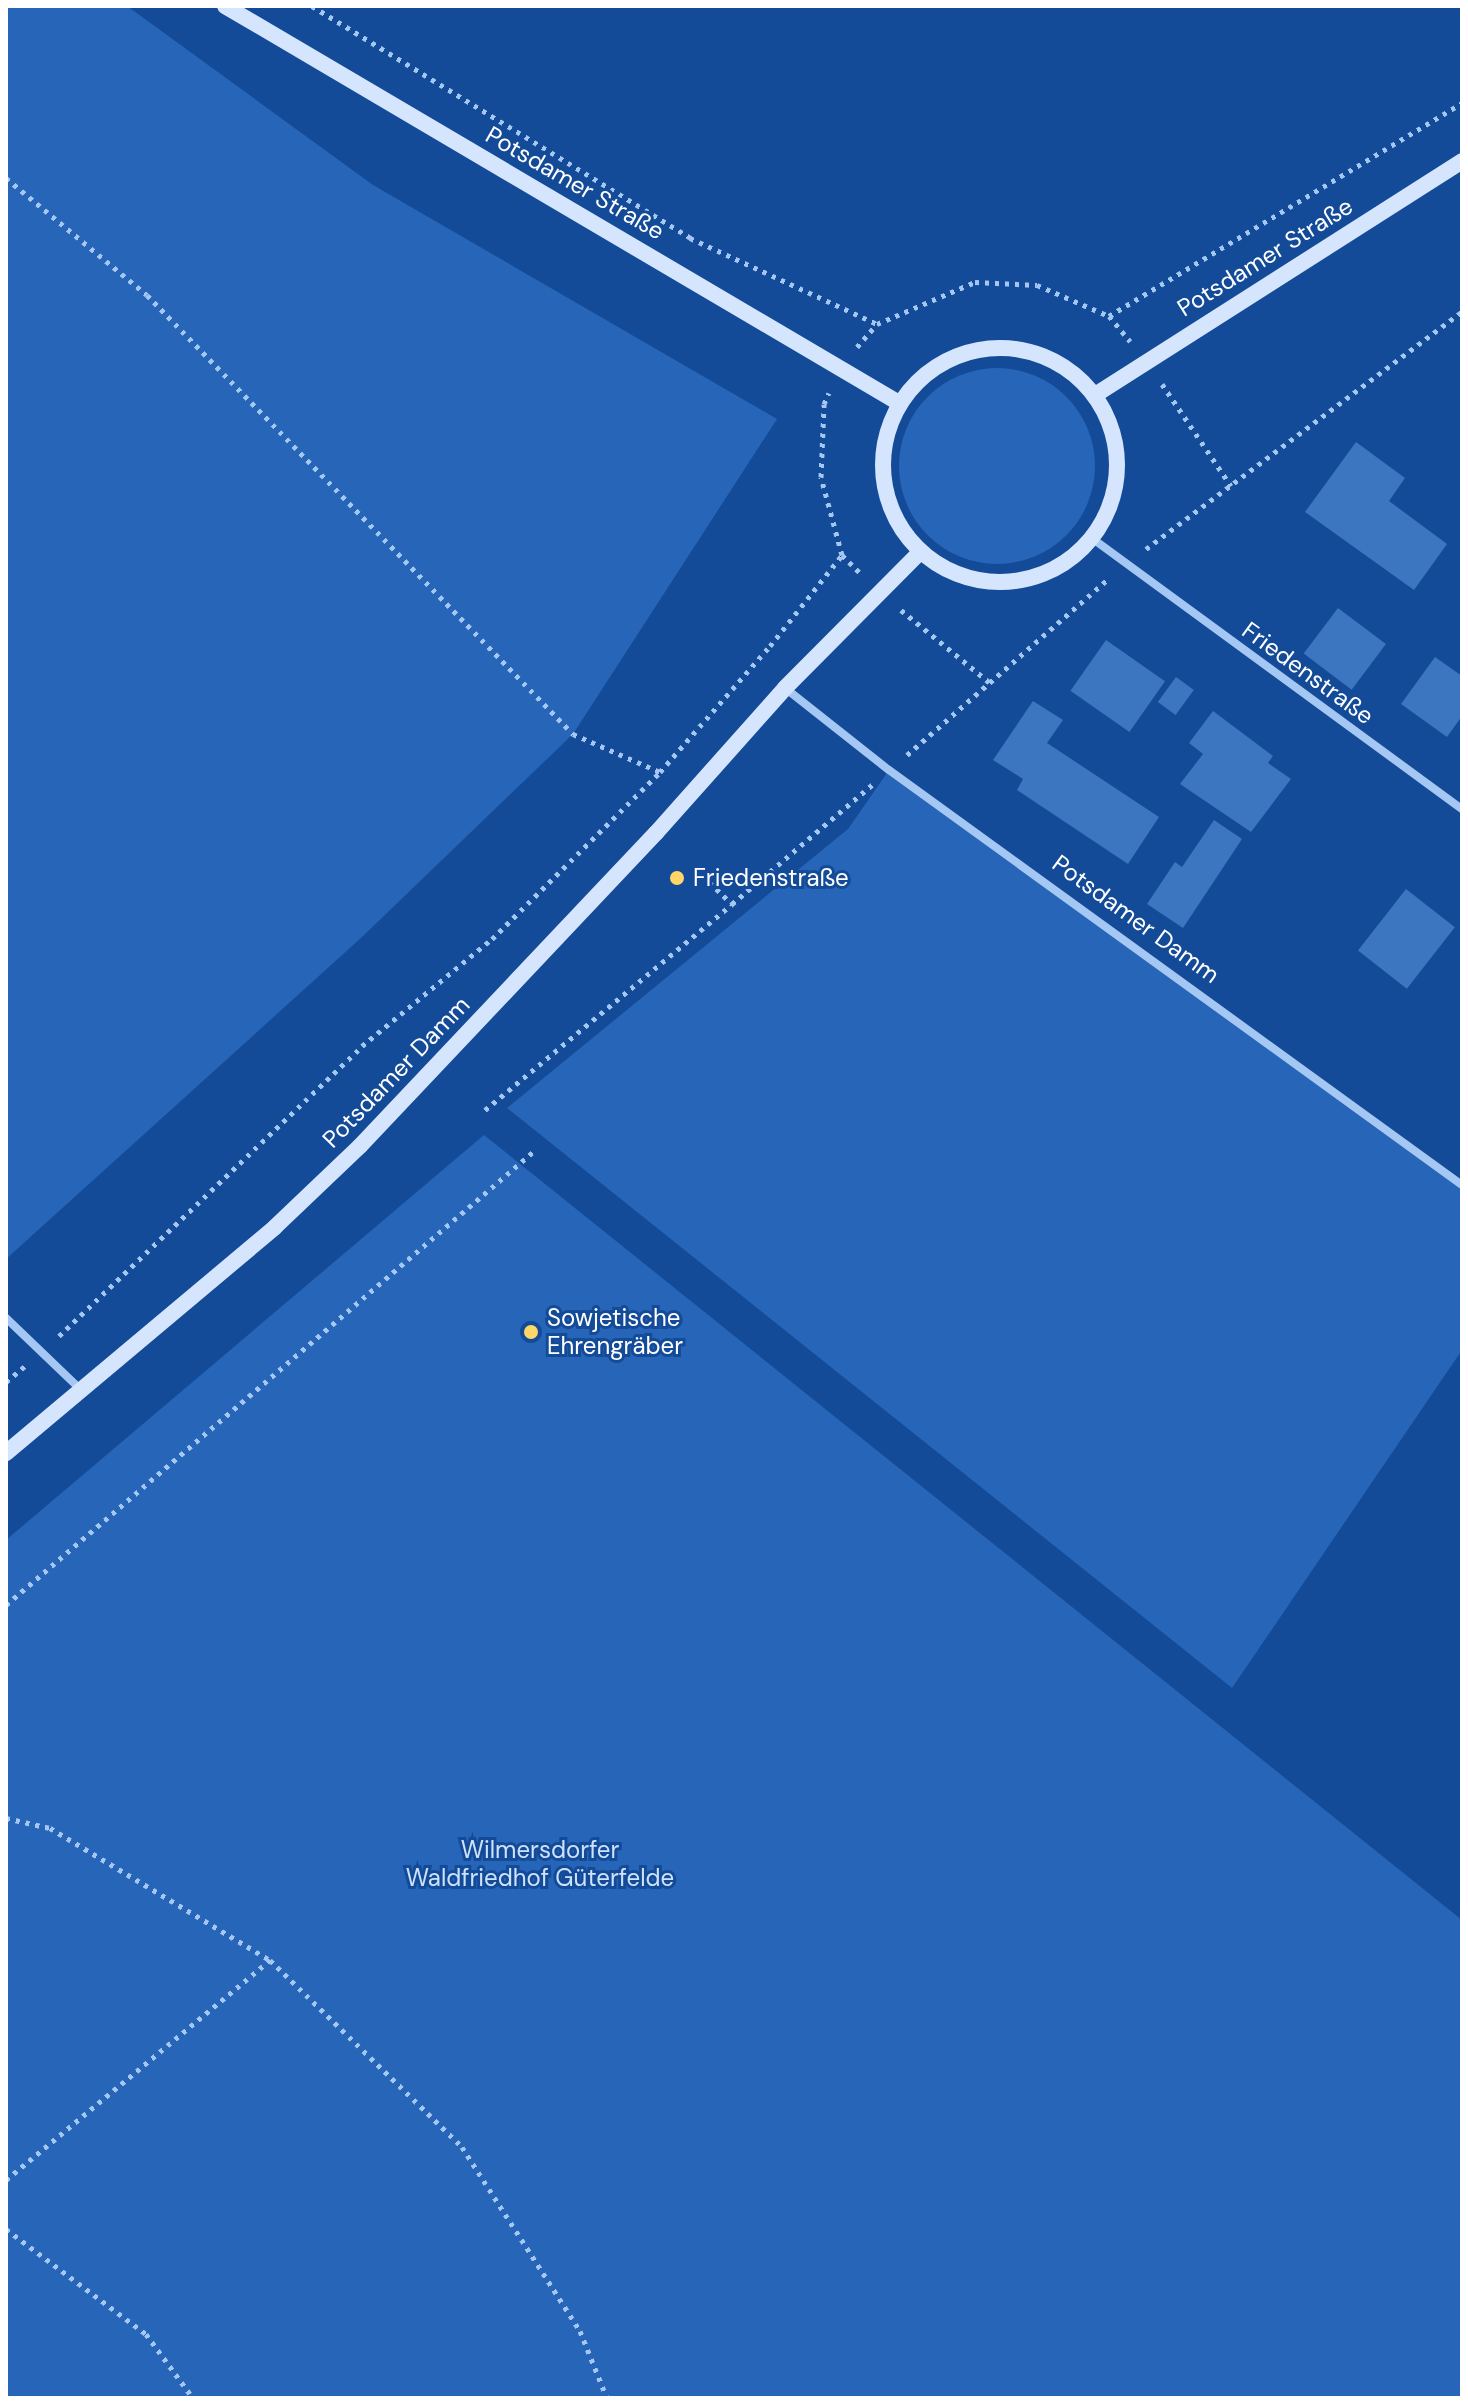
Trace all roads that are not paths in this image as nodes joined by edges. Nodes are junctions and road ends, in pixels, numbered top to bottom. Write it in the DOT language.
graph roads {
  1 [pos="225,6"];
  2 [pos="1462,161"];
  3 [pos="1095,395"];
  4 [pos="899,403"];
  5 [pos="1093,539"];
  6 [pos="920,552"];
  7 [pos="785,688"];
  8 [pos="1462,809"];
  9 [pos="1462,1185"];
  10 [pos="6,1318"];
  11 [pos="82,1391"];
  12 [pos="6,1453"];
  1 -- 4 [label="street, Potsdamer Straße"];
  2 -- 3 [label="street, Potsdamer Straße"];
  3 -- 4 [label="street"];
  3 -- 5 [label="street"];
  4 -- 6 [label="street"];
  5 -- 6 [label="street"];
  5 -- 8 [label="street, Friedenstraße"];
  6 -- 7 [label="street, Potsdamer Damm"];
  7 -- 9 [label="street, Potsdamer Damm"];
  7 -- 11 [label="street, Potsdamer Damm"];
  10 -- 11 [label="street"];
  11 -- 12 [label="street, Potsdamer Damm"];
}
